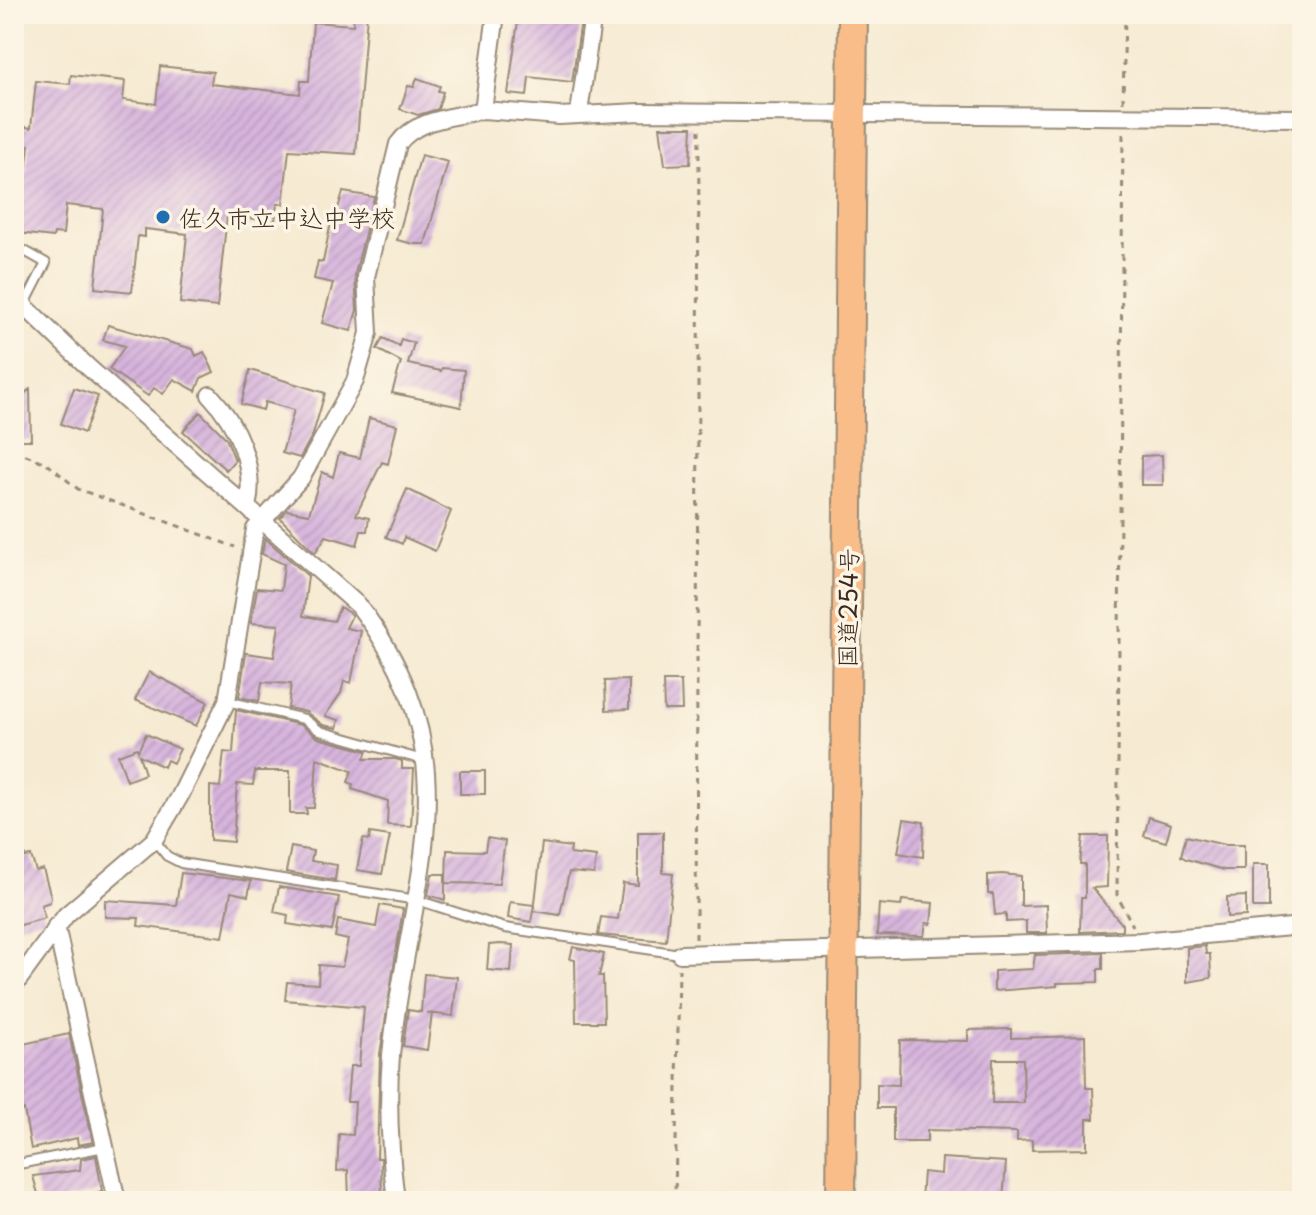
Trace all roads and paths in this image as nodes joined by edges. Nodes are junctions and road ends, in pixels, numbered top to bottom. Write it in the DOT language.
graph roads {
  1 [pos="496,14"];
  2 [pos="593,14"];
  3 [pos="853,14"];
  4 [pos="1125,14"];
  5 [pos="483,110"];
  6 [pos="579,113"];
  7 [pos="699,113"];
  8 [pos="852,115"];
  9 [pos="1123,117"];
  10 [pos="1302,118"];
  11 [pos="14,119"];
  12 [pos="14,126"];
  13 [pos="14,245"];
  14 [pos="20,300"];
  15 [pos="210,395"];
  16 [pos="14,450"];
  17 [pos="247,507"];
  18 [pos="261,519"];
  19 [pos="251,552"];
  20 [pos="227,701"];
  21 [pos="427,761"];
  22 [pos="154,840"];
  23 [pos="417,900"];
  24 [pos="56,926"];
  25 [pos="1302,926"];
  26 [pos="1140,941"];
  27 [pos="844,951"];
  28 [pos="688,954"];
  29 [pos="14,986"];
  30 [pos="104,1147"];
  31 [pos="14,1165"];
  32 [pos="117,1201"];
  33 [pos="396,1201"];
  34 [pos="675,1201"];
  35 [pos="841,1201"];
  1 -- 5 [label="street"];
  2 -- 6 [label="street"];
  3 -- 8 [label="highway, 国道254号"];
  4 -- 9 [label="path"];
  5 -- 6 [label="street"];
  5 -- 18 [label="street"];
  6 -- 7 [label="street"];
  7 -- 8 [label="street"];
  7 -- 28 [label="path"];
  8 -- 9 [label="street"];
  8 -- 27 [label="highway, 国道254号"];
  9 -- 10 [label="street"];
  9 -- 26 [label="path"];
  11 -- 12 [label="lane"];
  13 -- 14 [label="lane"];
  14 -- 17 [label="street"];
  15 -- 17 [label="street"];
  16 -- 19 [label="path"];
  17 -- 18 [label="street"];
  18 -- 19 [label="street"];
  18 -- 21 [label="street"];
  19 -- 20 [label="street"];
  20 -- 21 [label="lane"];
  20 -- 22 [label="street"];
  21 -- 23 [label="street"];
  22 -- 23 [label="lane"];
  22 -- 24 [label="street"];
  23 -- 28 [label="lane"];
  23 -- 33 [label="street"];
  24 -- 29 [label="street"];
  24 -- 30 [label="street"];
  25 -- 26 [label="street"];
  26 -- 27 [label="street"];
  27 -- 28 [label="street"];
  27 -- 35 [label="highway, 国道254号"];
  28 -- 34 [label="path"];
  30 -- 31 [label="lane"];
  30 -- 32 [label="street"];
}
